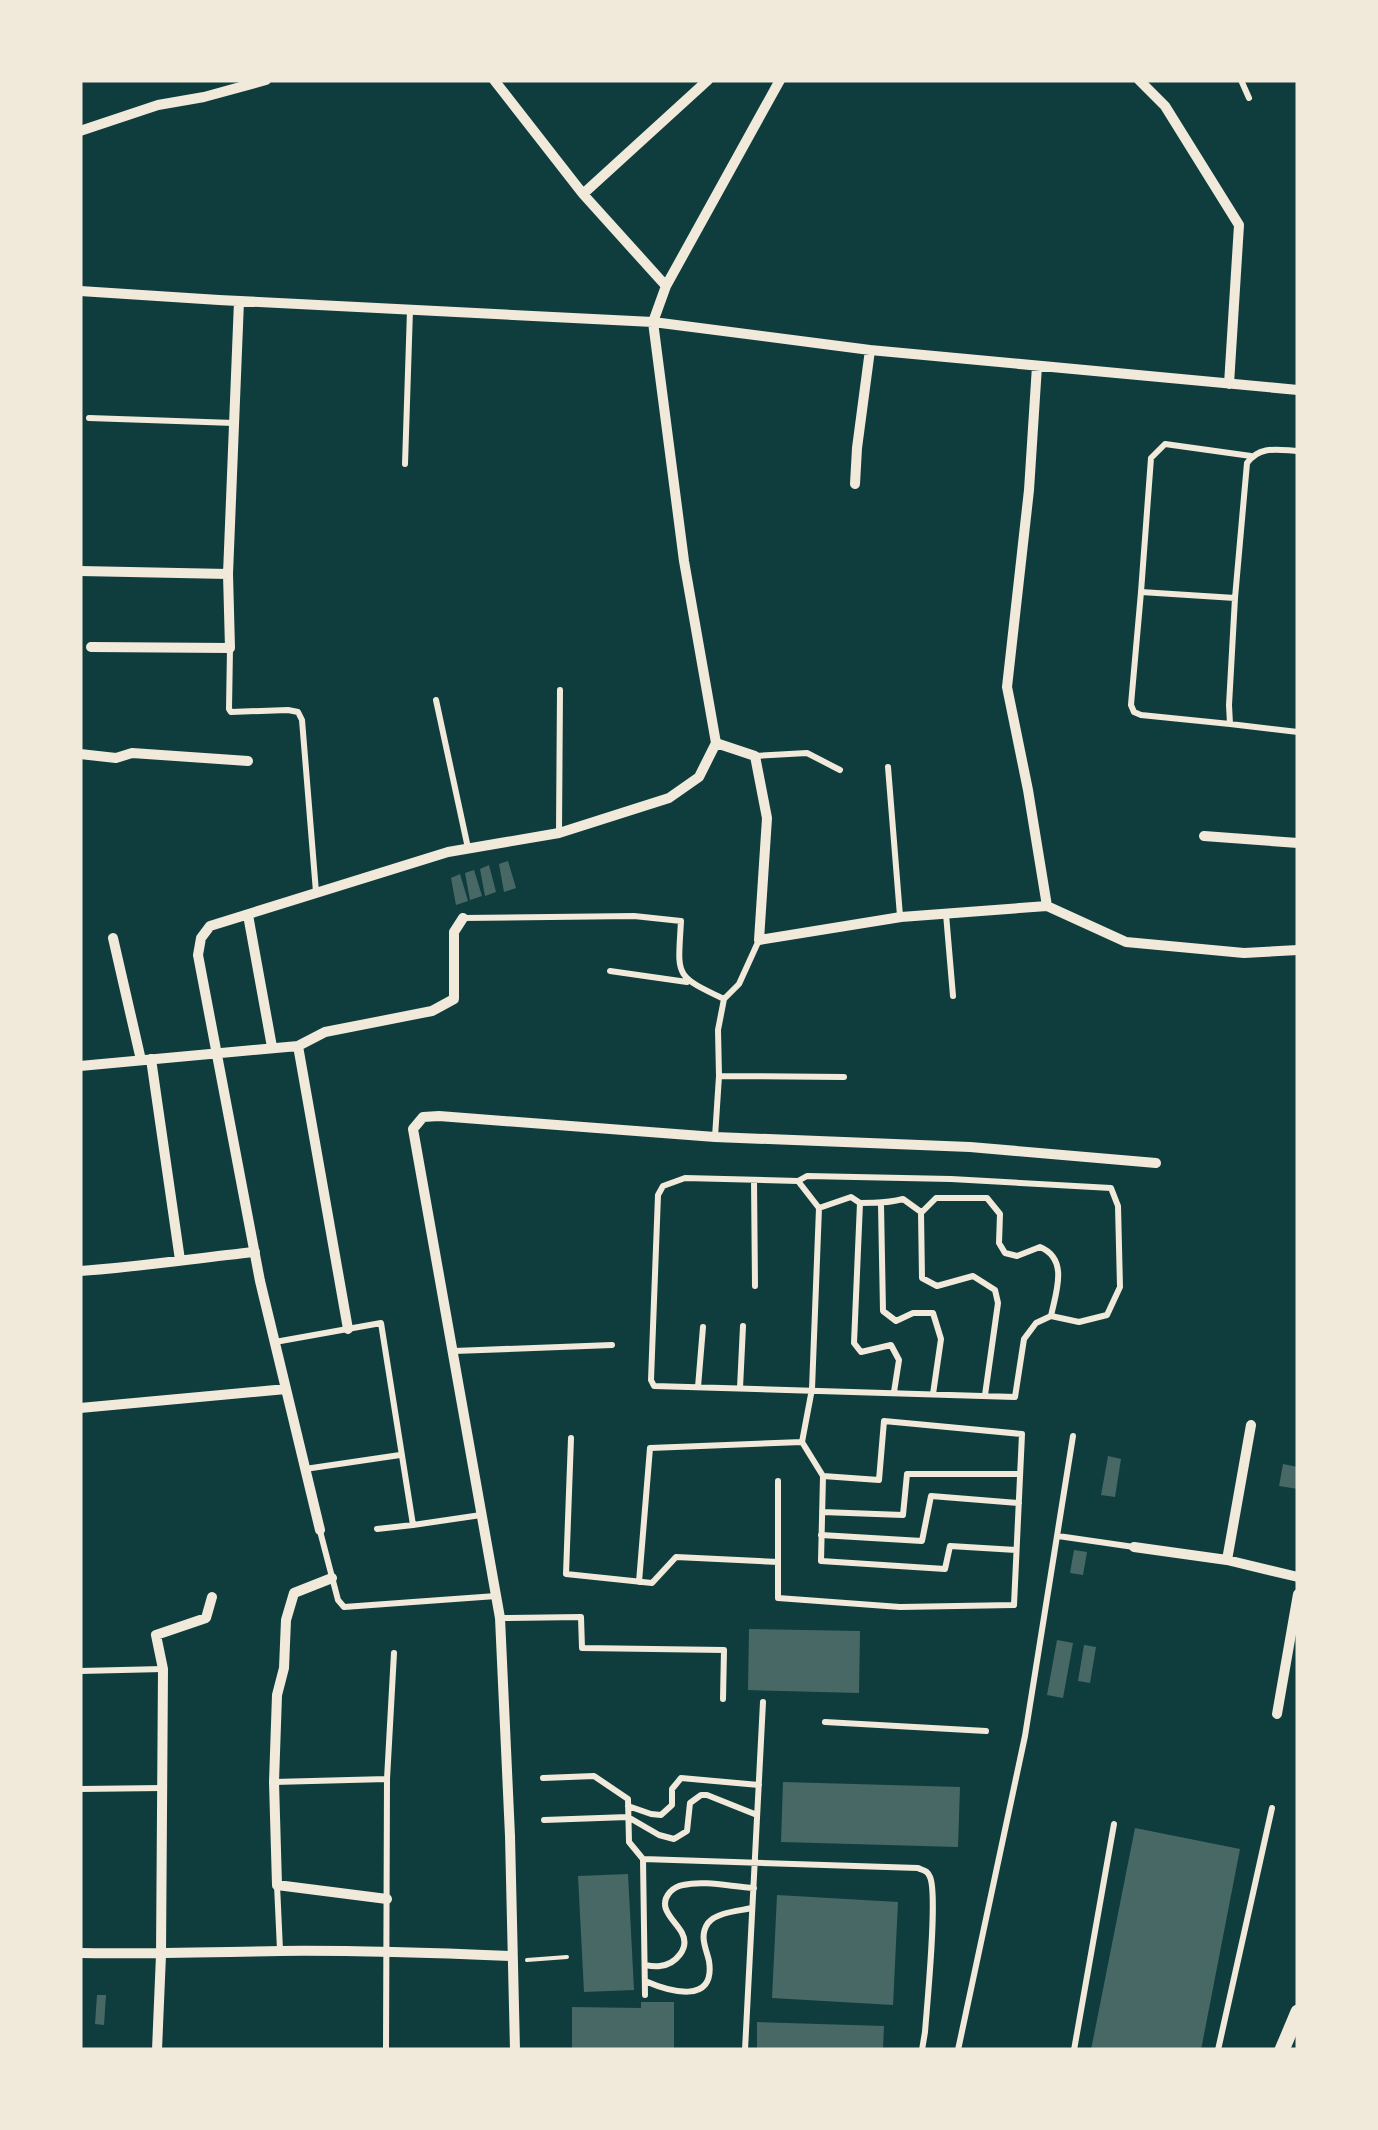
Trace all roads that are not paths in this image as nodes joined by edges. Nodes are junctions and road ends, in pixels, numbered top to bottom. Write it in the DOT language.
graph roads {
  1 [pos="266,80"];
  2 [pos="494,80"];
  3 [pos="708,80"];
  4 [pos="780,80"];
  5 [pos="1139,80"];
  6 [pos="1241,80"];
  7 [pos="1249,98"];
  8 [pos="80,130"];
  9 [pos="583,194"];
  10 [pos="666,286"];
  11 [pos="80,291"];
  12 [pos="239,301"];
  13 [pos="410,310"];
  14 [pos="653,322"];
  15 [pos="870,350"];
  16 [pos="1037,366"];
  17 [pos="1229,384"];
  18 [pos="1298,390"];
  19 [pos="89,418"];
  20 [pos="234,423"];
  21 [pos="1298,451"];
  22 [pos="1252,456"];
  23 [pos="405,464"];
  24 [pos="855,484"];
  25 [pos="80,571"];
  26 [pos="228,574"];
  27 [pos="1141,592"];
  28 [pos="1234,598"];
  29 [pos="90,647"];
  30 [pos="230,648"];
  31 [pos="560,690"];
  32 [pos="436,700"];
  33 [pos="1230,724"];
  34 [pos="1298,732"];
  35 [pos="716,742"];
  36 [pos="80,754"];
  37 [pos="756,756"];
  38 [pos="248,761"];
  39 [pos="888,767"];
  40 [pos="840,770"];
  41 [pos="558,833"];
  42 [pos="1204,836"];
  43 [pos="1298,843"];
  44 [pos="468,848"];
  45 [pos="316,892"];
  46 [pos="1047,906"];
  47 [pos="946,914"];
  48 [pos="248,916"];
  49 [pos="900,917"];
  50 [pos="463,918"];
  51 [pos="113,938"];
  52 [pos="759,940"];
  53 [pos="1298,950"];
  54 [pos="610,971"];
  55 [pos="688,982"];
  56 [pos="953,996"];
  57 [pos="724,999"];
  58 [pos="298,1046"];
  59 [pos="272,1048"];
  60 [pos="218,1054"];
  61 [pos="146,1059"];
  62 [pos="80,1066"];
  63 [pos="719,1076"];
  64 [pos="844,1077"];
  65 [pos="715,1137"];
  66 [pos="1156,1164"];
  67 [pos="754,1180"];
  68 [pos="798,1181"];
  69 [pos="860,1203"];
  70 [pos="881,1204"];
  71 [pos="819,1208"];
  72 [pos="922,1212"];
  73 [pos="255,1252"];
  74 [pos="180,1260"];
  75 [pos="80,1270"];
  76 [pos="755,1286"];
  77 [pos="1051,1316"];
  78 [pos="743,1326"];
  79 [pos="703,1327"];
  80 [pos="348,1329"];
  81 [pos="275,1342"];
  82 [pos="612,1345"];
  83 [pos="454,1351"];
  84 [pos="698,1387"];
  85 [pos="740,1388"];
  86 [pos="286,1389"];
  87 [pos="812,1390"];
  88 [pos="894,1392"];
  89 [pos="933,1394"];
  90 [pos="986,1395"];
  91 [pos="80,1408"];
  92 [pos="1251,1425"];
  93 [pos="1073,1436"];
  94 [pos="571,1438"];
  95 [pos="802,1442"];
  96 [pos="400,1454"];
  97 [pos="305,1470"];
  98 [pos="1020,1474"];
  99 [pos="823,1476"];
  100 [pos="778,1481"];
  101 [pos="1018,1503"];
  102 [pos="822,1512"];
  103 [pos="482,1515"];
  104 [pos="413,1525"];
  105 [pos="377,1529"];
  106 [pos="320,1530"];
  107 [pos="821,1535"];
  108 [pos="1058,1536"];
  109 [pos="1134,1547"];
  110 [pos="1016,1550"];
  111 [pos="1227,1560"];
  112 [pos="778,1562"];
  113 [pos="1298,1577"];
  114 [pos="332,1578"];
  115 [pos="638,1582"];
  116 [pos="1298,1594"];
  117 [pos="496,1596"];
  118 [pos="212,1597"];
  119 [pos="500,1618"];
  120 [pos="394,1653"];
  121 [pos="162,1669"];
  122 [pos="80,1671"];
  123 [pos="723,1699"];
  124 [pos="763,1702"];
  125 [pos="1277,1714"];
  126 [pos="825,1722"];
  127 [pos="986,1731"];
  128 [pos="387,1778"];
  129 [pos="543,1778"];
  130 [pos="274,1782"];
  131 [pos="759,1785"];
  132 [pos="162,1788"];
  133 [pos="80,1789"];
  134 [pos="628,1806"];
  135 [pos="1272,1808"];
  136 [pos="757,1815"];
  137 [pos="628,1817"];
  138 [pos="544,1820"];
  139 [pos="1114,1824"];
  140 [pos="643,1859"];
  141 [pos="755,1862"];
  142 [pos="277,1885"];
  143 [pos="754,1888"];
  144 [pos="387,1900"];
  145 [pos="752,1908"];
  146 [pos="280,1951"];
  147 [pos="388,1952"];
  148 [pos="80,1953"];
  149 [pos="161,1954"];
  150 [pos="512,1959"];
  151 [pos="645,1966"];
  152 [pos="645,1981"];
  153 [pos="645,1995"];
  154 [pos="1298,2012"];
  155 [pos="157,2050"];
  156 [pos="386,2050"];
  157 [pos="515,2050"];
  158 [pos="745,2050"];
  159 [pos="922,2050"];
  160 [pos="958,2050"];
  161 [pos="1074,2050"];
  162 [pos="1218,2050"];
  163 [pos="1282,2050"];
  1 -- 8 [label="street"];
  2 -- 9 [label="street"];
  3 -- 9 [label="street"];
  4 -- 10 [label="street"];
  5 -- 17 [label="street"];
  6 -- 7 [label="lane"];
  9 -- 10 [label="street"];
  10 -- 14 [label="street"];
  11 -- 12 [label="street"];
  12 -- 13 [label="street"];
  12 -- 20 [label="street"];
  13 -- 14 [label="street"];
  13 -- 23 [label="lane"];
  14 -- 15 [label="street"];
  14 -- 35 [label="street"];
  15 -- 16 [label="street"];
  15 -- 24 [label="street"];
  16 -- 17 [label="street"];
  16 -- 46 [label="street"];
  17 -- 18 [label="street"];
  19 -- 20 [label="lane"];
  20 -- 26 [label="street"];
  21 -- 22 [label="lane"];
  22 -- 27 [label="lane"];
  22 -- 28 [label="lane"];
  25 -- 26 [label="street"];
  26 -- 30 [label="street"];
  27 -- 28 [label="lane"];
  27 -- 33 [label="lane"];
  28 -- 33 [label="lane"];
  29 -- 30 [label="street"];
  30 -- 45 [label="lane"];
  31 -- 41 [label="lane"];
  32 -- 44 [label="lane"];
  33 -- 34 [label="lane"];
  35 -- 37 [label="street"];
  35 -- 41 [label="street"];
  36 -- 38 [label="street"];
  37 -- 40 [label="lane"];
  37 -- 52 [label="street"];
  39 -- 49 [label="lane"];
  41 -- 44 [label="street"];
  42 -- 43 [label="street"];
  44 -- 45 [label="street"];
  45 -- 48 [label="street"];
  46 -- 47 [label="street"];
  46 -- 53 [label="street"];
  47 -- 49 [label="street"];
  47 -- 56 [label="lane"];
  48 -- 59 [label="street"];
  48 -- 60 [label="street"];
  49 -- 52 [label="street"];
  50 -- 55 [label="lane"];
  50 -- 58 [label="street"];
  51 -- 61 [label="street"];
  52 -- 57 [label="lane"];
  54 -- 55 [label="lane"];
  55 -- 57 [label="lane"];
  57 -- 63 [label="lane"];
  58 -- 59 [label="street"];
  58 -- 80 [label="street"];
  59 -- 60 [label="street"];
  60 -- 61 [label="street"];
  60 -- 73 [label="street"];
  61 -- 62 [label="street"];
  61 -- 74 [label="street"];
  63 -- 64 [label="lane"];
  63 -- 65 [label="lane"];
  65 -- 66 [label="street"];
  65 -- 83 [label="street"];
  67 -- 68 [label="lane"];
  67 -- 76 [label="lane"];
  67 -- 84 [label="lane"];
  68 -- 71 [label="lane"];
  68 -- 77 [label="lane"];
  69 -- 70 [label="lane"];
  69 -- 71 [label="lane"];
  69 -- 88 [label="lane"];
  70 -- 72 [label="lane"];
  70 -- 89 [label="lane"];
  71 -- 87 [label="lane"];
  72 -- 77 [label="lane"];
  72 -- 90 [label="lane"];
  73 -- 74 [label="street"];
  73 -- 81 [label="street"];
  74 -- 75 [label="street"];
  77 -- 90 [label="lane"];
  78 -- 85 [label="lane"];
  79 -- 84 [label="lane"];
  80 -- 81 [label="lane"];
  80 -- 96 [label="lane"];
  81 -- 86 [label="street"];
  82 -- 83 [label="lane"];
  83 -- 103 [label="street"];
  84 -- 85 [label="lane"];
  85 -- 87 [label="lane"];
  86 -- 91 [label="street"];
  86 -- 97 [label="street"];
  87 -- 88 [label="lane"];
  87 -- 95 [label="lane"];
  88 -- 89 [label="lane"];
  89 -- 90 [label="lane"];
  92 -- 111 [label="street"];
  93 -- 108 [label="lane"];
  94 -- 115 [label="lane"];
  95 -- 99 [label="lane"];
  95 -- 115 [label="lane"];
  96 -- 97 [label="lane"];
  96 -- 104 [label="lane"];
  97 -- 106 [label="street"];
  98 -- 99 [label="lane"];
  98 -- 101 [label="lane"];
  98 -- 102 [label="lane"];
  99 -- 102 [label="lane"];
  100 -- 112 [label="lane"];
  101 -- 107 [label="lane"];
  101 -- 110 [label="lane"];
  102 -- 107 [label="lane"];
  103 -- 104 [label="lane"];
  103 -- 117 [label="street"];
  104 -- 105 [label="lane"];
  106 -- 114 [label="lane"];
  107 -- 110 [label="lane"];
  108 -- 109 [label="lane"];
  108 -- 160 [label="lane"];
  109 -- 111 [label="street"];
  110 -- 112 [label="lane"];
  111 -- 113 [label="street"];
  112 -- 115 [label="lane"];
  114 -- 117 [label="lane"];
  114 -- 130 [label="street"];
  116 -- 125 [label="street"];
  117 -- 119 [label="street"];
  118 -- 121 [label="street"];
  119 -- 123 [label="lane"];
  119 -- 150 [label="street"];
  120 -- 128 [label="lane"];
  121 -- 122 [label="lane"];
  121 -- 132 [label="street"];
  124 -- 131 [label="lane"];
  126 -- 127 [label="lane"];
  128 -- 130 [label="lane"];
  128 -- 144 [label="lane"];
  129 -- 134 [label="lane"];
  130 -- 142 [label="street"];
  131 -- 134 [label="lane"];
  131 -- 136 [label="lane"];
  132 -- 133 [label="lane"];
  132 -- 149 [label="street"];
  134 -- 137 [label="lane"];
  135 -- 162 [label="lane"];
  136 -- 137 [label="lane"];
  136 -- 141 [label="lane"];
  137 -- 138 [label="lane"];
  137 -- 140 [label="lane"];
  139 -- 161 [label="lane"];
  140 -- 141 [label="lane"];
  140 -- 151 [label="lane"];
  141 -- 143 [label="lane"];
  141 -- 159 [label="lane"];
  142 -- 144 [label="street"];
  142 -- 146 [label="lane"];
  143 -- 145 [label="lane"];
  143 -- 151 [label="lane"];
  144 -- 147 [label="lane"];
  145 -- 152 [label="lane"];
  145 -- 158 [label="lane"];
  146 -- 147 [label="street"];
  146 -- 149 [label="street"];
  147 -- 150 [label="street"];
  147 -- 156 [label="lane"];
  148 -- 149 [label="street"];
  149 -- 155 [label="street"];
  150 -- 157 [label="street"];
  151 -- 152 [label="lane"];
  152 -- 153 [label="lane"];
  154 -- 163 [label="street"];
}
